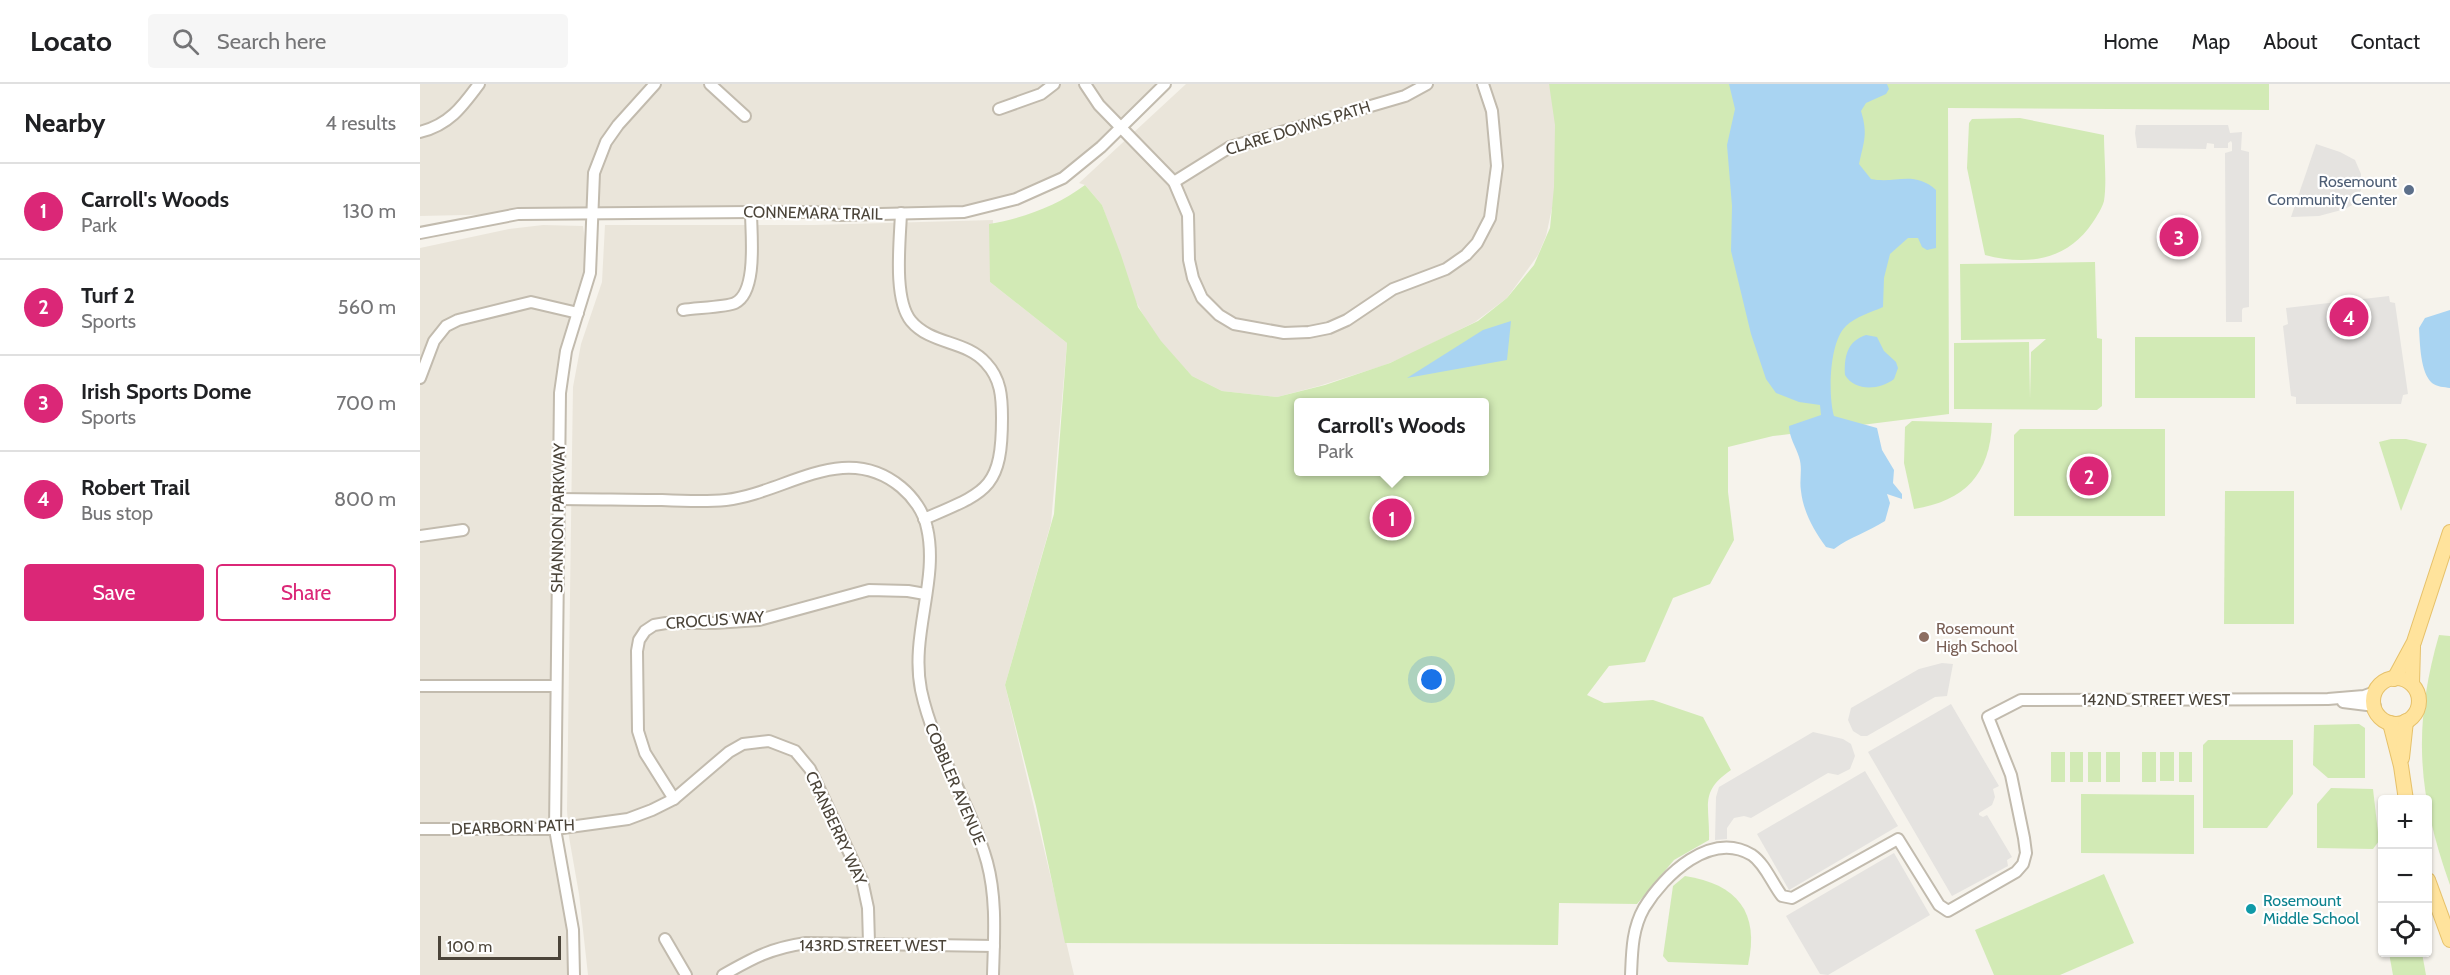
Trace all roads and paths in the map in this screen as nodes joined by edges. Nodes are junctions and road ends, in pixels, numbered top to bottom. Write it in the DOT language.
graph roads {
  1 [pos="479,84"];
  2 [pos="655,84"];
  3 [pos="710,84"];
  4 [pos="1054,84"];
  5 [pos="1085,84"];
  6 [pos="1165,84"];
  7 [pos="1427,84"];
  8 [pos="1483,84"];
  9 [pos="999,109"];
  10 [pos="745,116"];
  11 [pos="1121,129"];
  12 [pos="420,132"];
  13 [pos="1174,182"];
  14 [pos="592,212"];
  15 [pos="751,212"];
  16 [pos="902,213"];
  17 [pos="420,234"];
  18 [pos="683,310"];
  19 [pos="578,313"];
  20 [pos="420,378"];
  21 [pos="558,499"];
  22 [pos="924,519"];
  23 [pos="463,530"];
  24 [pos="2450,532"];
  25 [pos="420,536"];
  26 [pos="925,594"];
  27 [pos="2414,642"];
  28 [pos="2394,679"];
  29 [pos="2412,684"];
  30 [pos="420,686"];
  31 [pos="556,686"];
  32 [pos="2375,699"];
  33 [pos="2406,722"];
  34 [pos="2390,723"];
  35 [pos="2402,766"];
  36 [pos="2405,795"];
  37 [pos="674,799"];
  38 [pos="420,829"];
  39 [pos="555,829"];
  40 [pos="2432,893"];
  41 [pos="665,939"];
  42 [pos="2450,940"];
  43 [pos="869,944"];
  44 [pos="994,946"];
  45 [pos="574,975"];
  46 [pos="686,975"];
  47 [pos="723,975"];
  48 [pos="993,975"];
  49 [pos="1632,975"];
  1 -- 12 [label="street"];
  2 -- 14 [label="street, SHANNON PARKWAY"];
  3 -- 10 [label="street"];
  4 -- 9 [label="street"];
  5 -- 11 [label="street"];
  6 -- 11 [label="street, CONNEMARA TRAIL"];
  7 -- 13 [label="street, CLARE DOWNS PATH"];
  8 -- 13 [label="street"];
  11 -- 13 [label="street"];
  11 -- 16 [label="street, CONNEMARA TRAIL"];
  14 -- 15 [label="street, CONNEMARA TRAIL"];
  14 -- 17 [label="street, CONNEMARA TRAIL"];
  14 -- 19 [label="street, SHANNON PARKWAY"];
  15 -- 16 [label="street, CONNEMARA TRAIL"];
  15 -- 18 [label="street"];
  16 -- 22 [label="street"];
  19 -- 20 [label="street"];
  19 -- 21 [label="street, SHANNON PARKWAY"];
  21 -- 22 [label="street, COBBLER AVENUE"];
  21 -- 31 [label="street, SHANNON PARKWAY"];
  22 -- 26 [label="street, COBBLER AVENUE"];
  23 -- 25 [label="street"];
  24 -- 27 [label="main road"];
  26 -- 37 [label="street, CROCUS WAY"];
  26 -- 44 [label="street, COBBLER AVENUE"];
  27 -- 28 [label="main road"];
  27 -- 29 [label="main road"];
  28 -- 29 [label="main road"];
  28 -- 32 [label="main road"];
  29 -- 33 [label="main road"];
  30 -- 31 [label="street"];
  31 -- 39 [label="street, SHANNON PARKWAY"];
  32 -- 34 [label="main road"];
  32 -- 49 [label="street, 142ND STREET WEST"];
  33 -- 34 [label="main road"];
  33 -- 35 [label="main road"];
  34 -- 35 [label="main road"];
  35 -- 36 [label="main road"];
  37 -- 39 [label="street, DEARBORN PATH"];
  37 -- 43 [label="street, CRANBERRY WAY"];
  38 -- 39 [label="street, DEARBORN PATH"];
  39 -- 45 [label="street, SHANNON PARKWAY"];
  40 -- 42 [label="main road"];
  41 -- 46 [label="street"];
  43 -- 44 [label="street, 143RD STREET WEST"];
  43 -- 47 [label="street, 143RD STREET WEST"];
  44 -- 48 [label="street, COBBLER AVENUE"];
}
